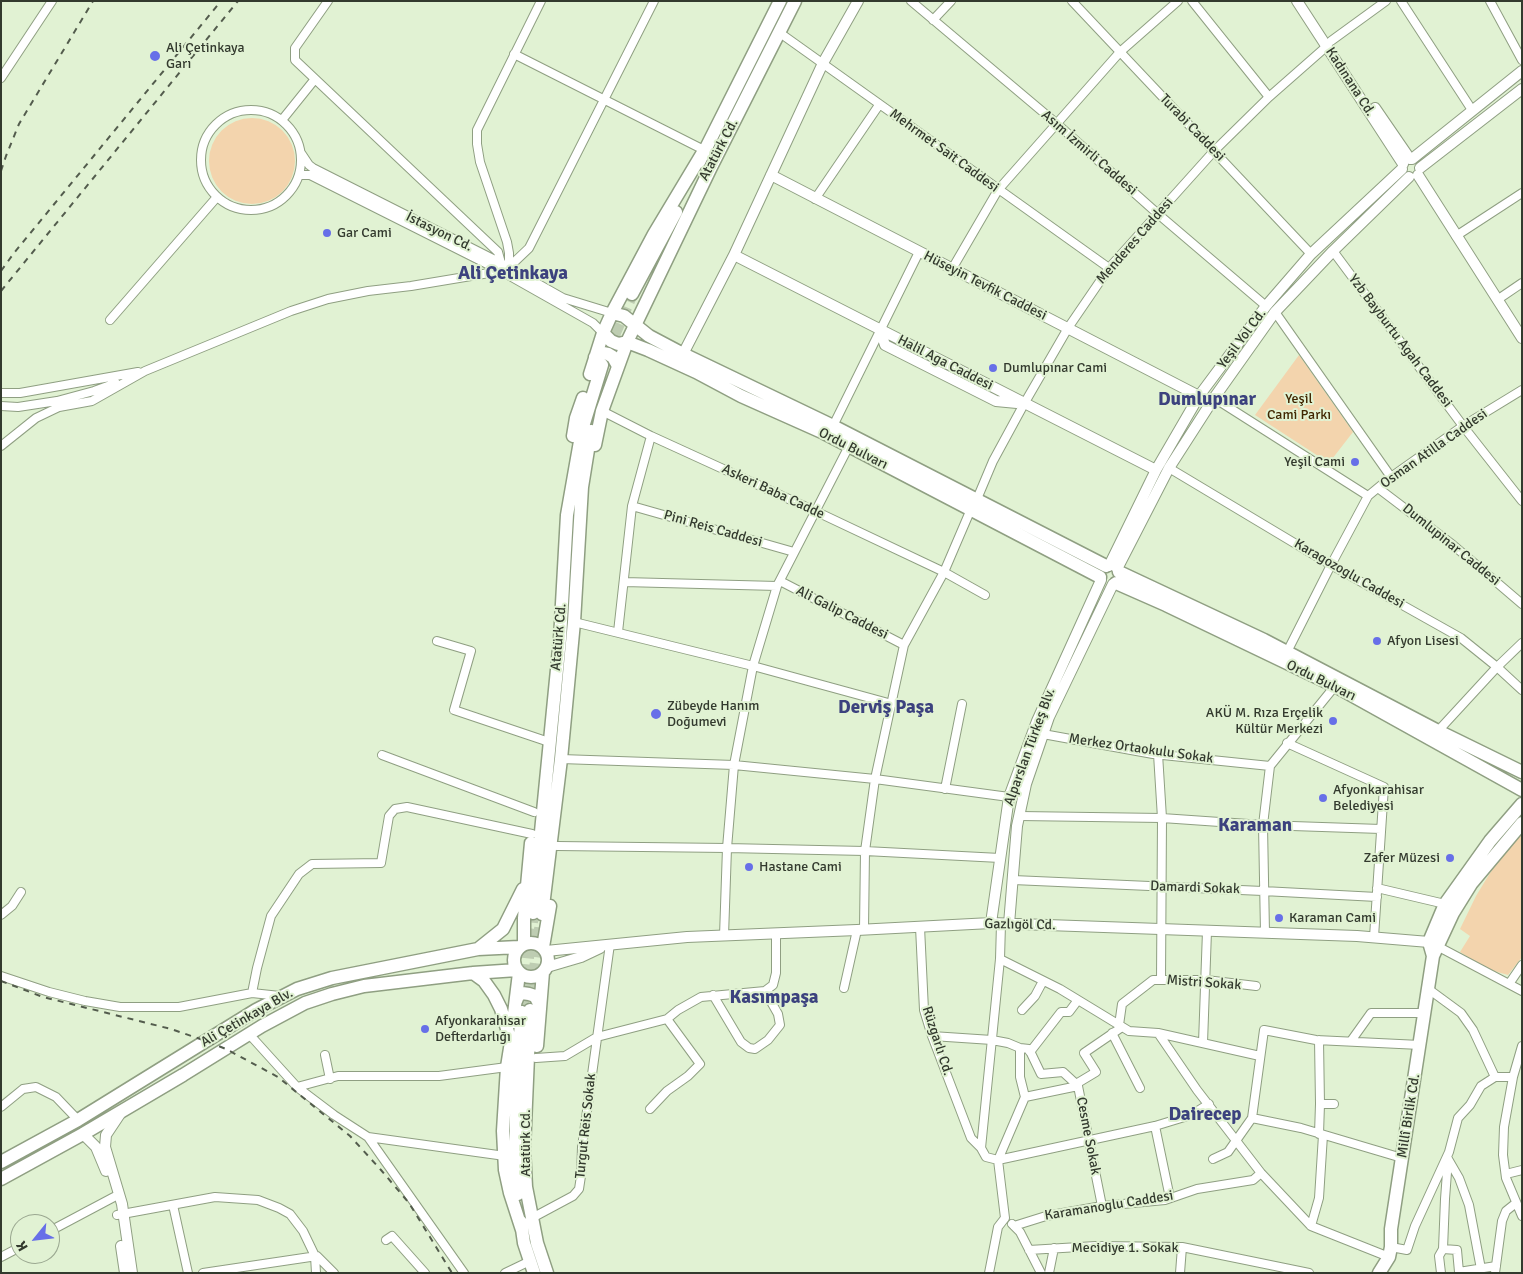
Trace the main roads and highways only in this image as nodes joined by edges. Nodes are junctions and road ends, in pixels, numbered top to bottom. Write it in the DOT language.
graph roads {
  1 [pos="780,1"];
  2 [pos="795,1"];
  3 [pos="635,297"];
  4 [pos="612,313"];
  5 [pos="634,324"];
  6 [pos="603,333"];
  7 [pos="627,342"];
  8 [pos="606,364"];
  9 [pos="974,504"];
  10 [pos="580,521"];
  11 [pos="1110,575"];
  12 [pos="549,742"];
  13 [pos="560,759"];
  14 [pos="1522,772"];
  15 [pos="1521,790"];
  16 [pos="1522,804"];
  17 [pos="1522,823"];
  18 [pos="527,874"];
  19 [pos="536,917"];
  20 [pos="521,945"];
  21 [pos="1433,948"];
  22 [pos="478,949"];
  23 [pos="545,949"];
  24 [pos="545,969"];
  25 [pos="518,972"];
  26 [pos="473,973"];
  27 [pos="527,1007"];
  28 [pos="511,1042"];
  29 [pos="202,1044"];
  30 [pos="84,1134"];
  31 [pos="1,1162"];
  32 [pos="1,1179"];
  33 [pos="532,1218"];
  34 [pos="522,1230"];
  35 [pos="532,1267"];
  36 [pos="547,1273"];
  37 [pos="1379,1273"];
  1 -- 3 [label="main road, Atatürk Cd."];
  2 -- 3 [label="main road, Atatürk Cd."];
  3 -- 4 [label="main road"];
  3 -- 5 [label="main road"];
  4 -- 5 [label="main road, Ordu Bulvarı"];
  4 -- 6 [label="main road"];
  5 -- 7 [label="main road"];
  5 -- 9 [label="main road, Ordu Bulvarı"];
  6 -- 7 [label="main road, Ordu Bulvarı"];
  6 -- 8 [label="main road"];
  7 -- 8 [label="main road"];
  7 -- 9 [label="main road, Ordu Bulvarı"];
  8 -- 10 [label="main road"];
  8 -- 10 [label="main road, Atatürk Cd."];
  8 -- 12 [label="main road, Atatürk Cd."];
  9 -- 11 [label="main road, Ordu Bulvarı"];
  10 -- 13 [label="main road, Atatürk Cd."];
  11 -- 14 [label="main road, Ordu Bulvarı"];
  11 -- 15 [label="main road, Ordu Bulvarı"];
  12 -- 18 [label="main road"];
  12 -- 19 [label="main road, Atatürk Cd."];
  13 -- 19 [label="main road, Atatürk Cd."];
  13 -- 19 [label="main road"];
  16 -- 21 [label="main road, Millî Birlik Cd."];
  17 -- 21 [label="main road, Millî Birlik Cd."];
  18 -- 19 [label="main road"];
  18 -- 22 [label="main road"];
  19 -- 20 [label="main road"];
  19 -- 23 [label="main road"];
  20 -- 22 [label="main road, Ali Çetinkaya Blv."];
  20 -- 23 [label="main road"];
  20 -- 25 [label="main road"];
  21 -- 37 [label="main road, Millî Birlik Cd."];
  22 -- 29 [label="main road, Ali Çetinkaya Blv."];
  23 -- 24 [label="main road"];
  24 -- 25 [label="main road"];
  24 -- 27 [label="main road"];
  25 -- 26 [label="main road, Ali Çetinkaya Blv."];
  25 -- 27 [label="main road"];
  26 -- 28 [label="main road"];
  26 -- 30 [label="main road, Ali Çetinkaya Blv."];
  27 -- 28 [label="main road"];
  27 -- 33 [label="main road, Atatürk Cd."];
  27 -- 33 [label="main road"];
  27 -- 34 [label="main road, Atatürk Cd."];
  28 -- 34 [label="main road"];
  29 -- 30 [label="main road"];
  29 -- 31 [label="main road, Ali Çetinkaya Blv."];
  30 -- 32 [label="main road, Ali Çetinkaya Blv."];
  33 -- 36 [label="main road, Atatürk Cd."];
  34 -- 35 [label="main road, Atatürk Cd."];
}
